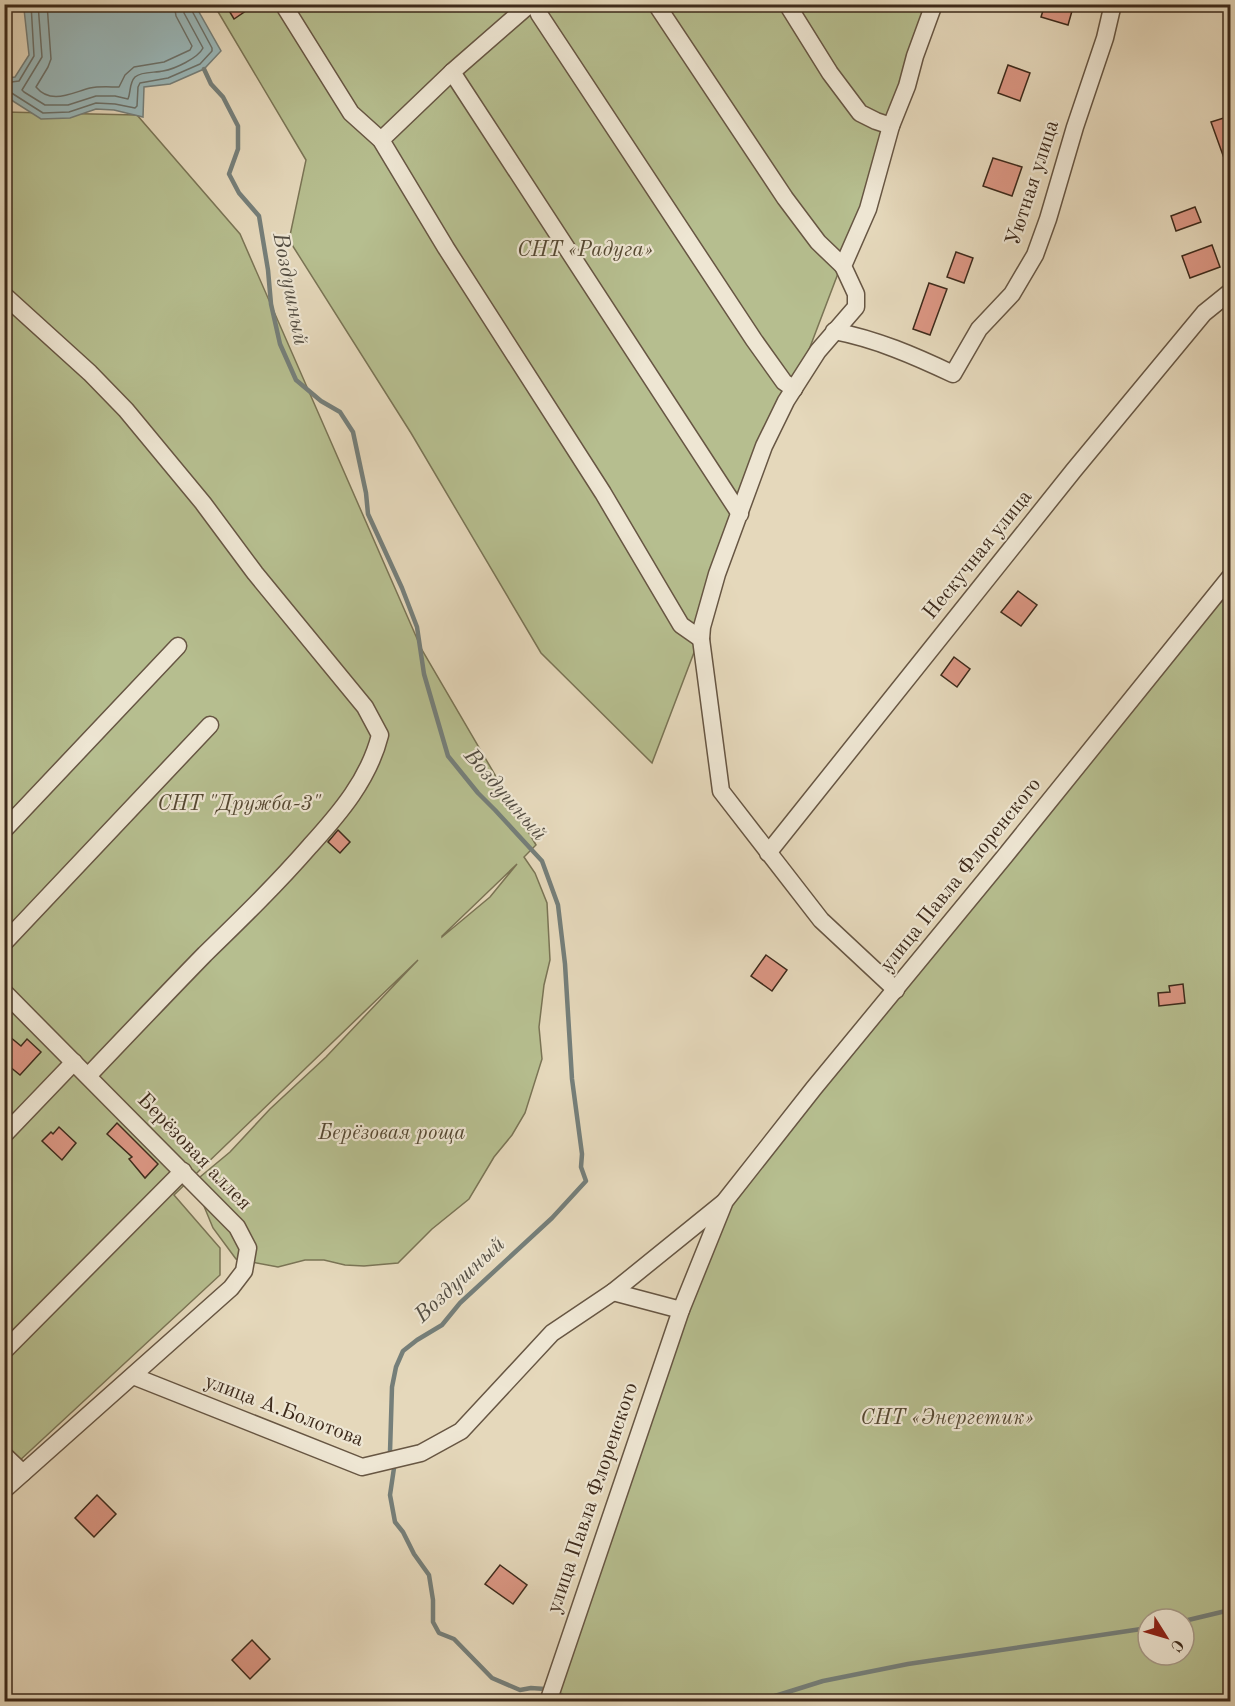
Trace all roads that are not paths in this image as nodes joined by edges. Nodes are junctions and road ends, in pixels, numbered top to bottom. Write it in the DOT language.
graph roads {
  1 [pos="283,4"];
  2 [pos="530,4"];
  3 [pos="535,4"];
  4 [pos="656,4"];
  5 [pos="787,4"];
  6 [pos="934,4"];
  7 [pos="1113,4"];
  8 [pos="452,72"];
  9 [pos="891,126"];
  10 [pos="381,141"];
  11 [pos="843,266"];
  12 [pos="1230,292"];
  13 [pos="4,295"];
  14 [pos="834,331"];
  15 [pos="794,388"];
  16 [pos="740,514"];
  17 [pos="1230,577"];
  18 [pos="701,639"];
  19 [pos="178,646"];
  20 [pos="210,725"];
  21 [pos="4,830"];
  22 [pos="768,853"];
  23 [pos="4,943"];
  24 [pos="896,990"];
  25 [pos="4,992"];
  26 [pos="74,1062"];
  27 [pos="87,1076"];
  28 [pos="4,1135"];
  29 [pos="183,1172"];
  30 [pos="725,1201"];
  31 [pos="613,1292"];
  32 [pos="681,1310"];
  33 [pos="4,1351"];
  34 [pos="133,1376"];
  35 [pos="4,1455"];
  36 [pos="23,1473"];
  37 [pos="4,1490"];
  38 [pos="548,1701"];
  1 -- 10 [label="street"];
  2 -- 8 [label="street"];
  3 -- 15 [label="street"];
  4 -- 11 [label="street"];
  5 -- 9 [label="street"];
  6 -- 9 [label="street"];
  7 -- 14 [label="street, Уютная улица"];
  8 -- 10 [label="street"];
  8 -- 16 [label="street"];
  9 -- 11 [label="street"];
  10 -- 18 [label="street"];
  11 -- 14 [label="street"];
  12 -- 22 [label="street, Нескучная улица"];
  13 -- 27 [label="street"];
  14 -- 15 [label="street"];
  15 -- 16 [label="street"];
  16 -- 18 [label="street"];
  17 -- 24 [label="street, улица Павла Флоренского"];
  18 -- 22 [label="street"];
  19 -- 21 [label="street"];
  20 -- 23 [label="street"];
  22 -- 24 [label="street"];
  24 -- 30 [label="street, улица Павла Флоренского"];
  25 -- 26 [label="street, Берёзовая аллея"];
  26 -- 27 [label="street, Берёзовая аллея"];
  26 -- 28 [label="street"];
  27 -- 29 [label="street, Берёзовая аллея"];
  29 -- 33 [label="street"];
  29 -- 34 [label="street, Берёзовая аллея"];
  30 -- 31 [label="street, улица Павла Флоренского"];
  30 -- 32 [label="street, улица Павла Флоренского"];
  31 -- 32 [label="street"];
  31 -- 34 [label="street, улица А.Болотова"];
  32 -- 38 [label="street, улица Павла Флоренского"];
  34 -- 36 [label="street, Берёзовая аллея"];
  35 -- 36 [label="street"];
  36 -- 37 [label="street, Берёзовая аллея"];
}
